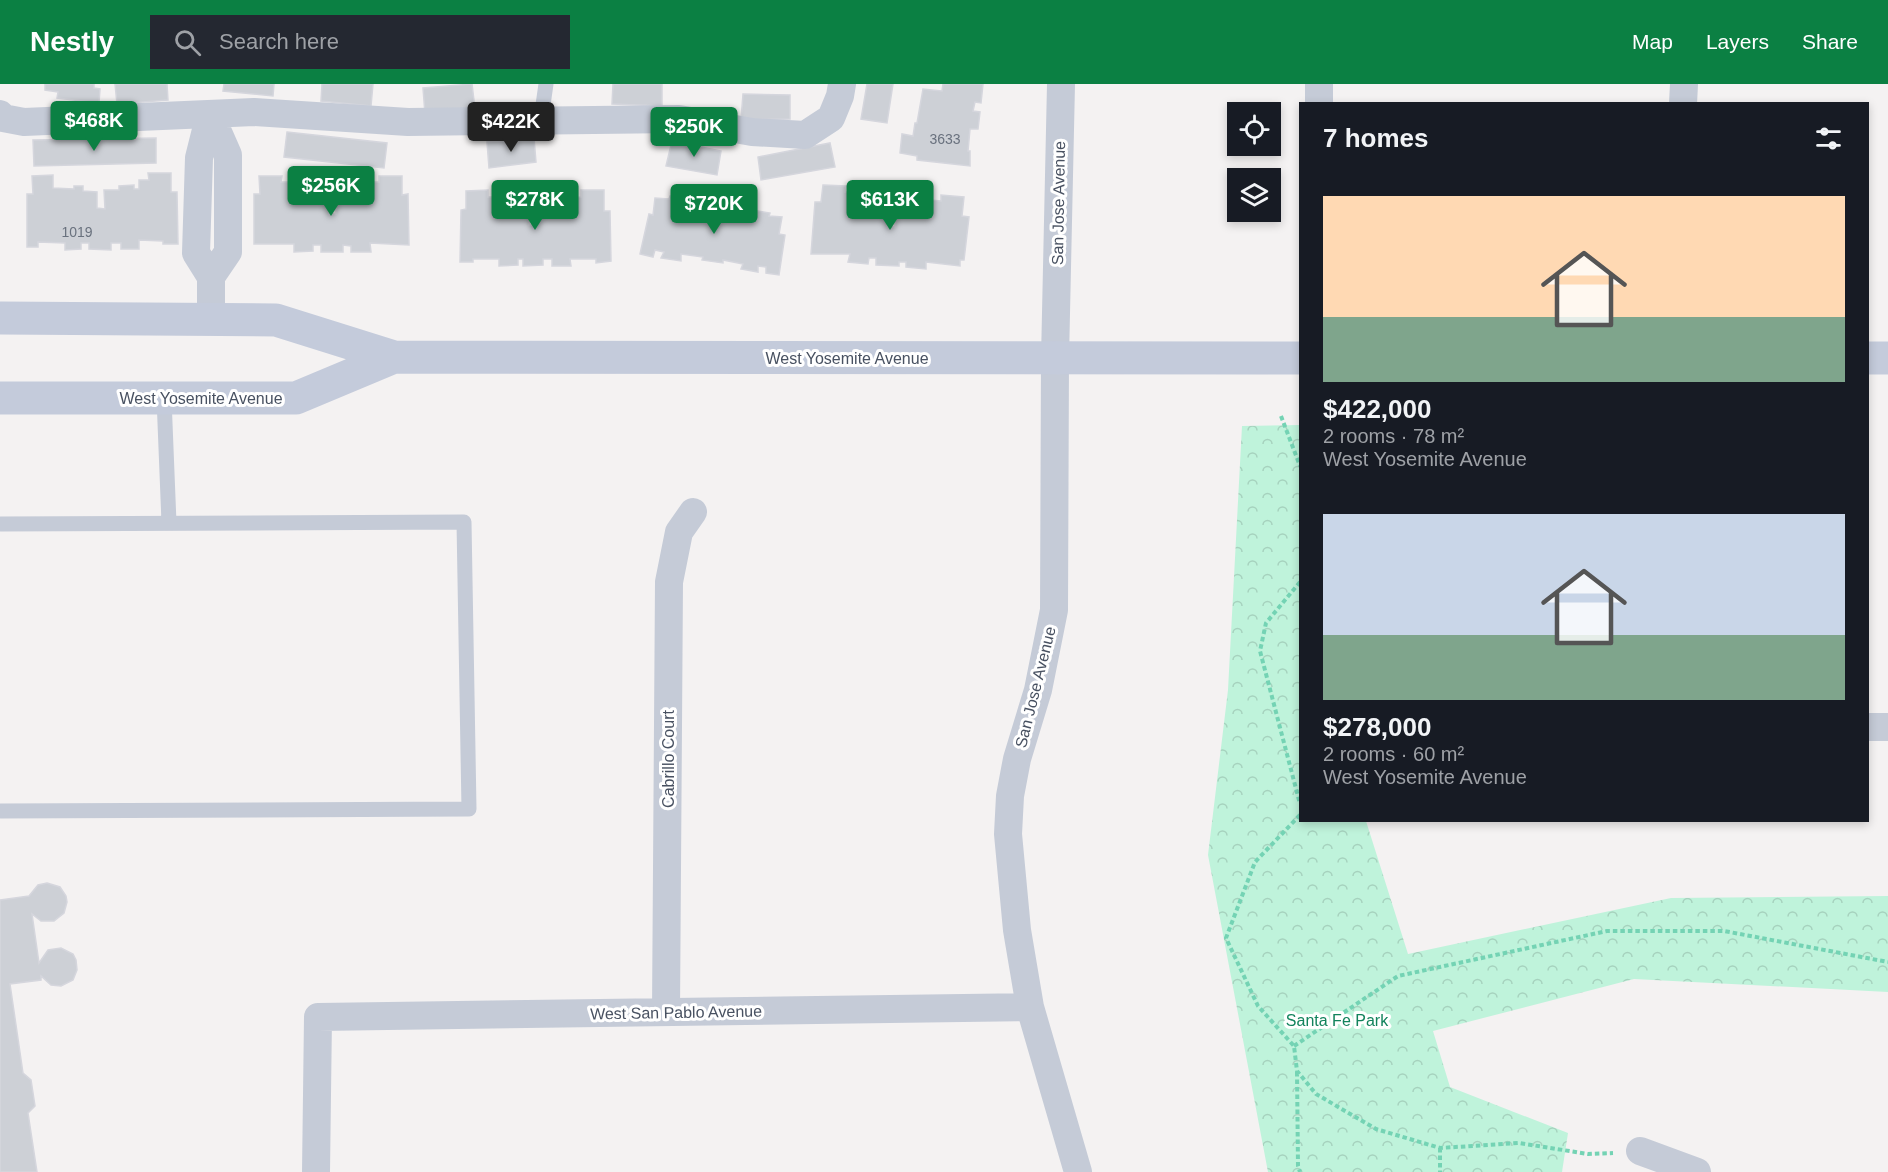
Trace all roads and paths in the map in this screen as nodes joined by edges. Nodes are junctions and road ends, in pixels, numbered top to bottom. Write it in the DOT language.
graph roads {
  1 [pos="546,84"];
  2 [pos="842,84"];
  3 [pos="1061,84"];
  4 [pos="1319,84"];
  5 [pos="1684,84"];
  6 [pos="1319,102"];
  7 [pos="1683,102"];
  8 [pos="0,114"];
  9 [pos="210,114"];
  10 [pos="541,120"];
  11 [pos="0,318"];
  12 [pos="212,319"];
  13 [pos="394,357"];
  14 [pos="1055,358"];
  15 [pos="1299,358"];
  16 [pos="1869,358"];
  17 [pos="1888,358"];
  18 [pos="0,398"];
  19 [pos="164,398"];
  20 [pos="1281,416"];
  21 [pos="1299,463"];
  22 [pos="693,512"];
  23 [pos="169,523"];
  24 [pos="0,524"];
  25 [pos="1299,583"];
  26 [pos="1869,728"];
  27 [pos="1888,728"];
  28 [pos="1299,800"];
  29 [pos="0,812"];
  30 [pos="1299,816"];
  31 [pos="1888,962"];
  32 [pos="1030,1007"];
  33 [pos="666,1012"];
  34 [pos="1294,1046"];
  35 [pos="1297,1071"];
  36 [pos="1440,1148"];
  37 [pos="1640,1151"];
  38 [pos="316,1172"];
  39 [pos="1078,1172"];
  40 [pos="1300,1172"];
  41 [pos="1440,1172"];
  42 [pos="1697,1172"];
  1 -- 10 [label="lane"];
  2 -- 10 [label="street"];
  3 -- 14 [label="street, San Jose Avenue"];
  4 -- 6 [label="street"];
  5 -- 7 [label="street"];
  8 -- 9 [label="street"];
  9 -- 10 [label="street"];
  9 -- 12 [label="street"];
  11 -- 12 [label="main road, West Yosemite Avenue"];
  12 -- 13 [label="main road, West Yosemite Avenue"];
  13 -- 14 [label="main road, West Yosemite Avenue"];
  13 -- 19 [label="main road, West Yosemite Avenue"];
  14 -- 15 [label="main road, West Yosemite Avenue"];
  14 -- 32 [label="street, San Jose Avenue"];
  16 -- 17 [label="main road"];
  18 -- 19 [label="main road, West Yosemite Avenue"];
  19 -- 23 [label="lane"];
  20 -- 21 [label="path"];
  22 -- 33 [label="street, Cabrillo Court"];
  23 -- 24 [label="lane"];
  23 -- 29 [label="lane"];
  25 -- 28 [label="path"];
  26 -- 27 [label="street"];
  30 -- 34 [label="path"];
  31 -- 34 [label="path"];
  32 -- 33 [label="street, West San Pablo Avenue"];
  32 -- 39 [label="street, San Jose Avenue"];
  33 -- 38 [label="street, West San Pablo Avenue"];
  34 -- 35 [label="path"];
  35 -- 36 [label="path"];
  35 -- 40 [label="path"];
  36 -- 37 [label="path"];
  36 -- 41 [label="path"];
  37 -- 42 [label="street"];
}
